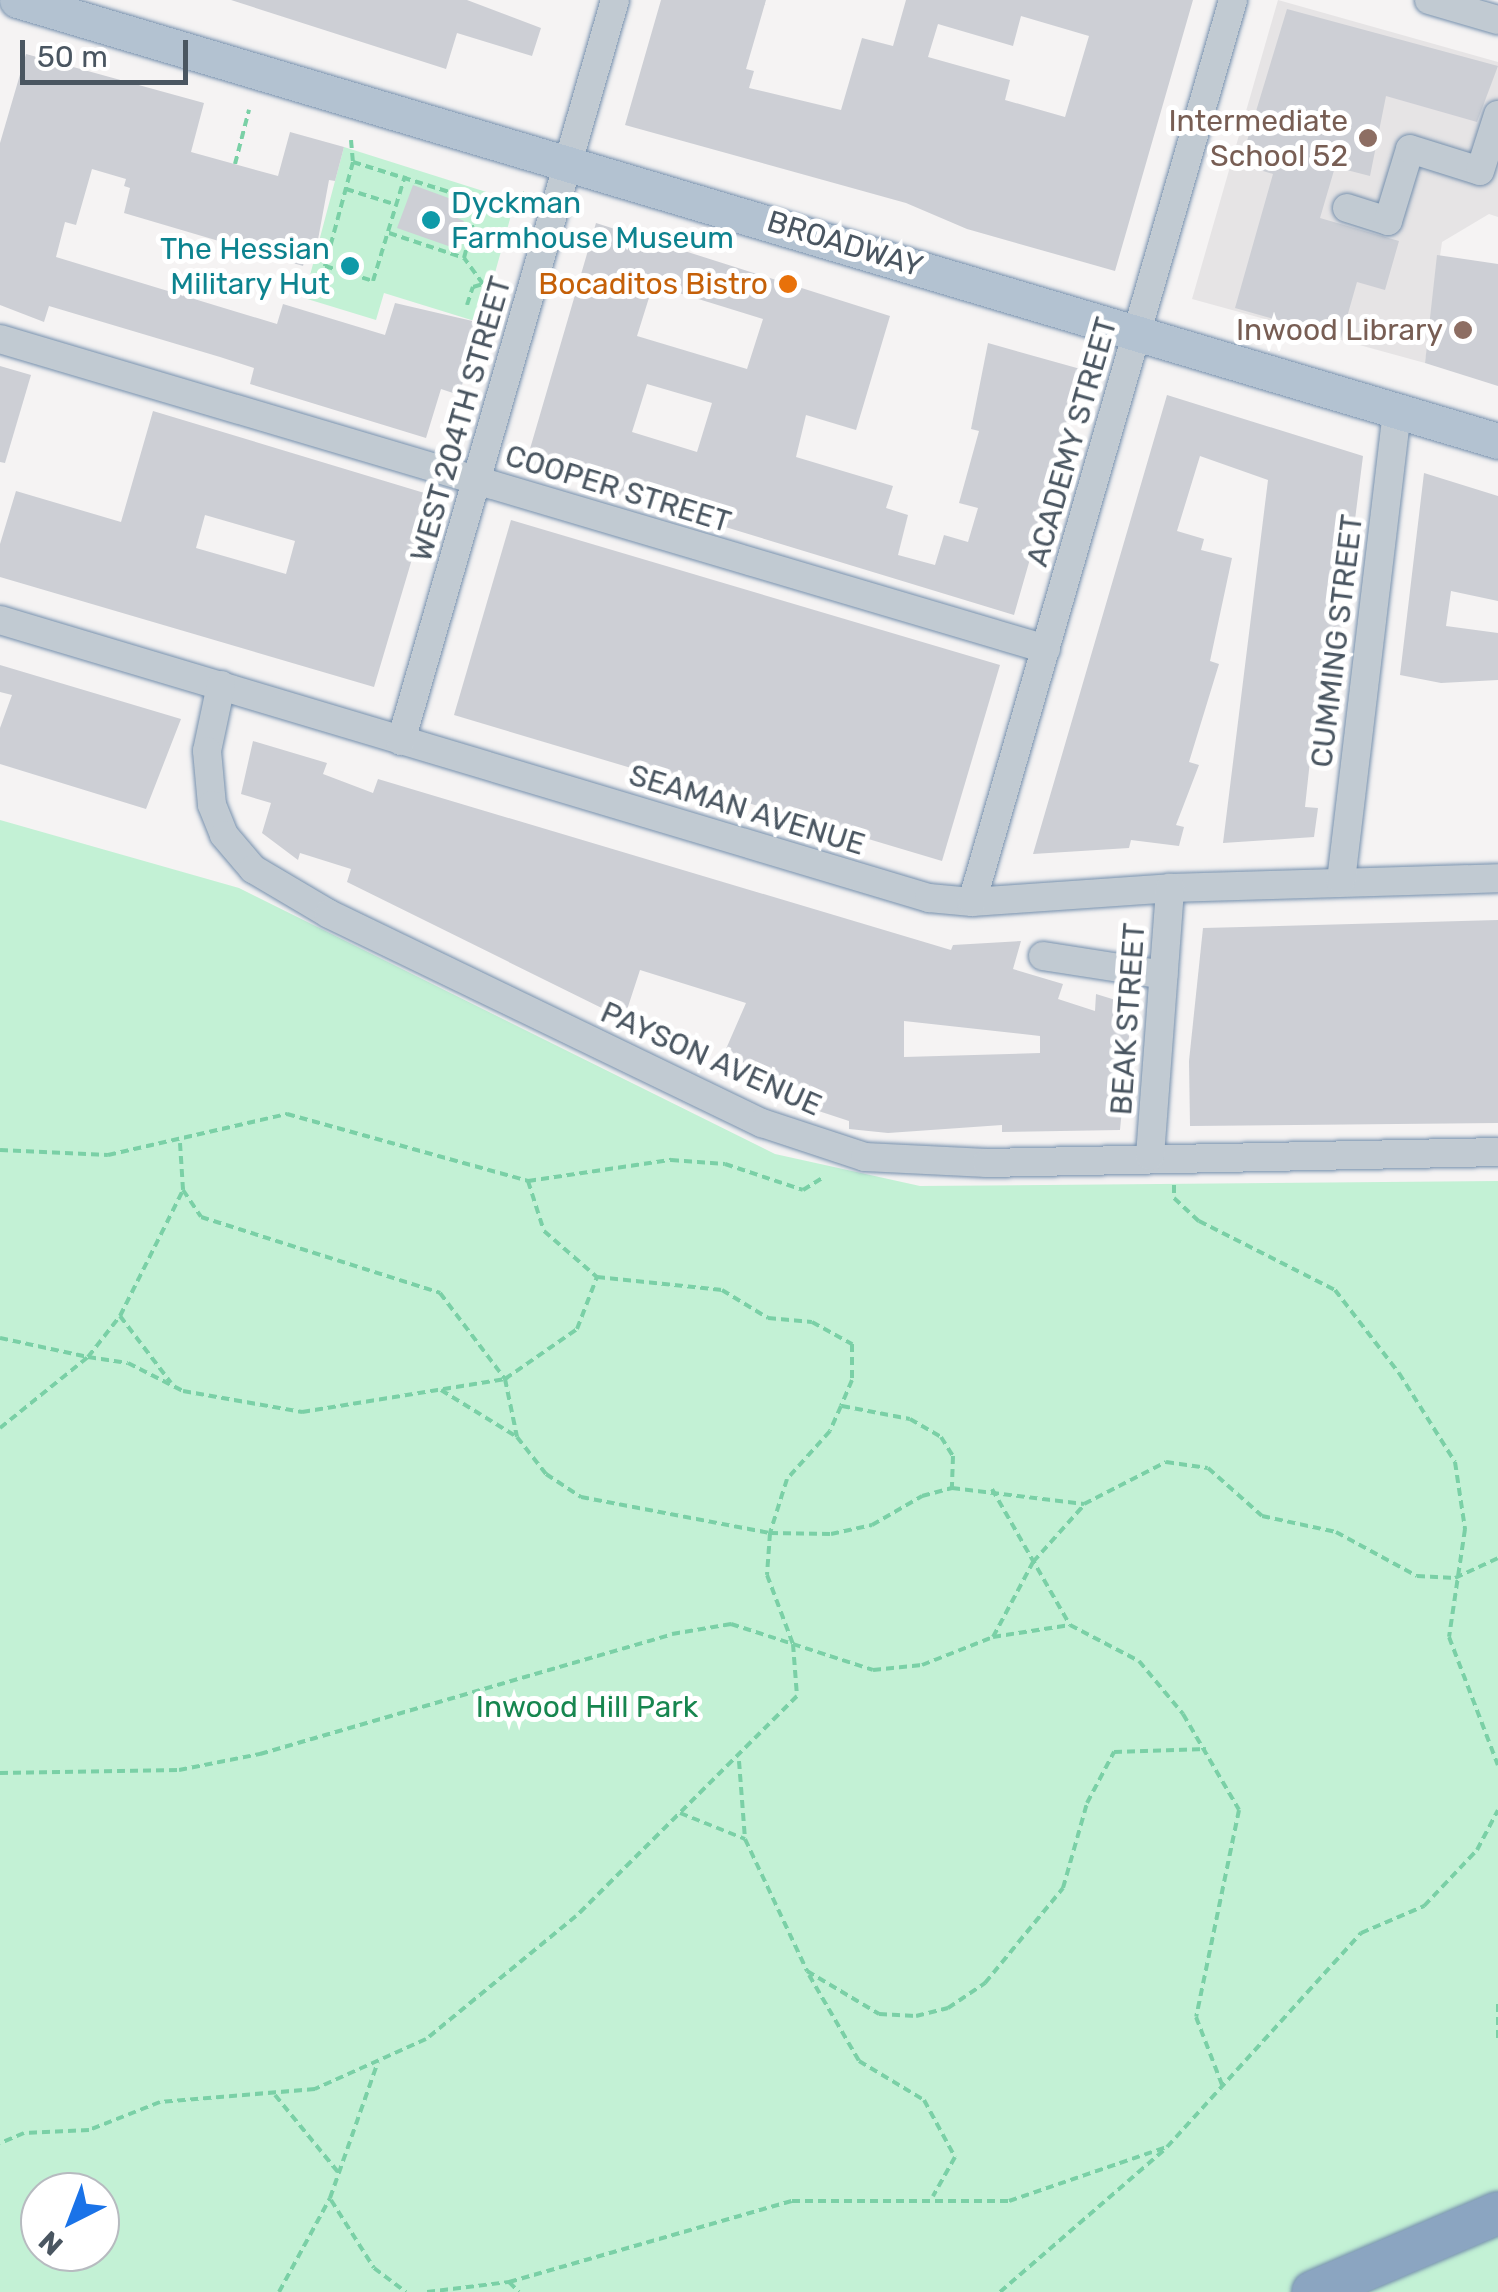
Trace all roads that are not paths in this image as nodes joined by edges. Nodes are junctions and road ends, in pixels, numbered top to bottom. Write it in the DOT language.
graph roads {
  1 [pos="17,0"];
  2 [pos="616,0"];
  3 [pos="1233,0"];
  4 [pos="1429,0"];
  5 [pos="1498,20"];
  6 [pos="1498,115"];
  7 [pos="569,162"];
  8 [pos="1347,208"];
  9 [pos="1137,332"];
  10 [pos="0,339"];
  11 [pos="1397,410"];
  12 [pos="1498,441"];
  13 [pos="477,481"];
  14 [pos="0,620"];
  15 [pos="1046,649"];
  16 [pos="220,685"];
  17 [pos="401,741"];
  18 [pos="1498,878"];
  19 [pos="1341,881"];
  20 [pos="1170,888"];
  21 [pos="972,902"];
  22 [pos="1043,956"];
  23 [pos="1164,975"];
  24 [pos="1498,1152"];
  25 [pos="1150,1156"];
  26 [pos="1498,2212"];
  27 [pos="1313,2292"];
  1 -- 7 [label="main road, BROADWAY"];
  2 -- 7 [label="street, WEST 204TH STREET"];
  3 -- 9 [label="street, ACADEMY STREET"];
  4 -- 5 [label="street"];
  6 -- 8 [label="street"];
  7 -- 9 [label="main road, BROADWAY"];
  7 -- 13 [label="street, WEST 204TH STREET"];
  9 -- 11 [label="main road, BROADWAY"];
  9 -- 15 [label="street, ACADEMY STREET"];
  10 -- 13 [label="street, COOPER STREET"];
  11 -- 12 [label="main road, BROADWAY"];
  11 -- 19 [label="street, CUMMING STREET"];
  13 -- 15 [label="street, COOPER STREET"];
  13 -- 17 [label="street, WEST 204TH STREET"];
  14 -- 16 [label="street, SEAMAN AVENUE"];
  15 -- 21 [label="street, ACADEMY STREET"];
  16 -- 17 [label="street, SEAMAN AVENUE"];
  16 -- 25 [label="street, PAYSON AVENUE"];
  17 -- 21 [label="street, SEAMAN AVENUE"];
  18 -- 19 [label="street, SEAMAN AVENUE"];
  19 -- 20 [label="street, SEAMAN AVENUE"];
  20 -- 21 [label="street, SEAMAN AVENUE"];
  20 -- 23 [label="street, BEAK STREET"];
  22 -- 23 [label="street"];
  23 -- 25 [label="street, BEAK STREET"];
  24 -- 25 [label="street, PAYSON AVENUE"];
  26 -- 27 [label="highway"];
}
